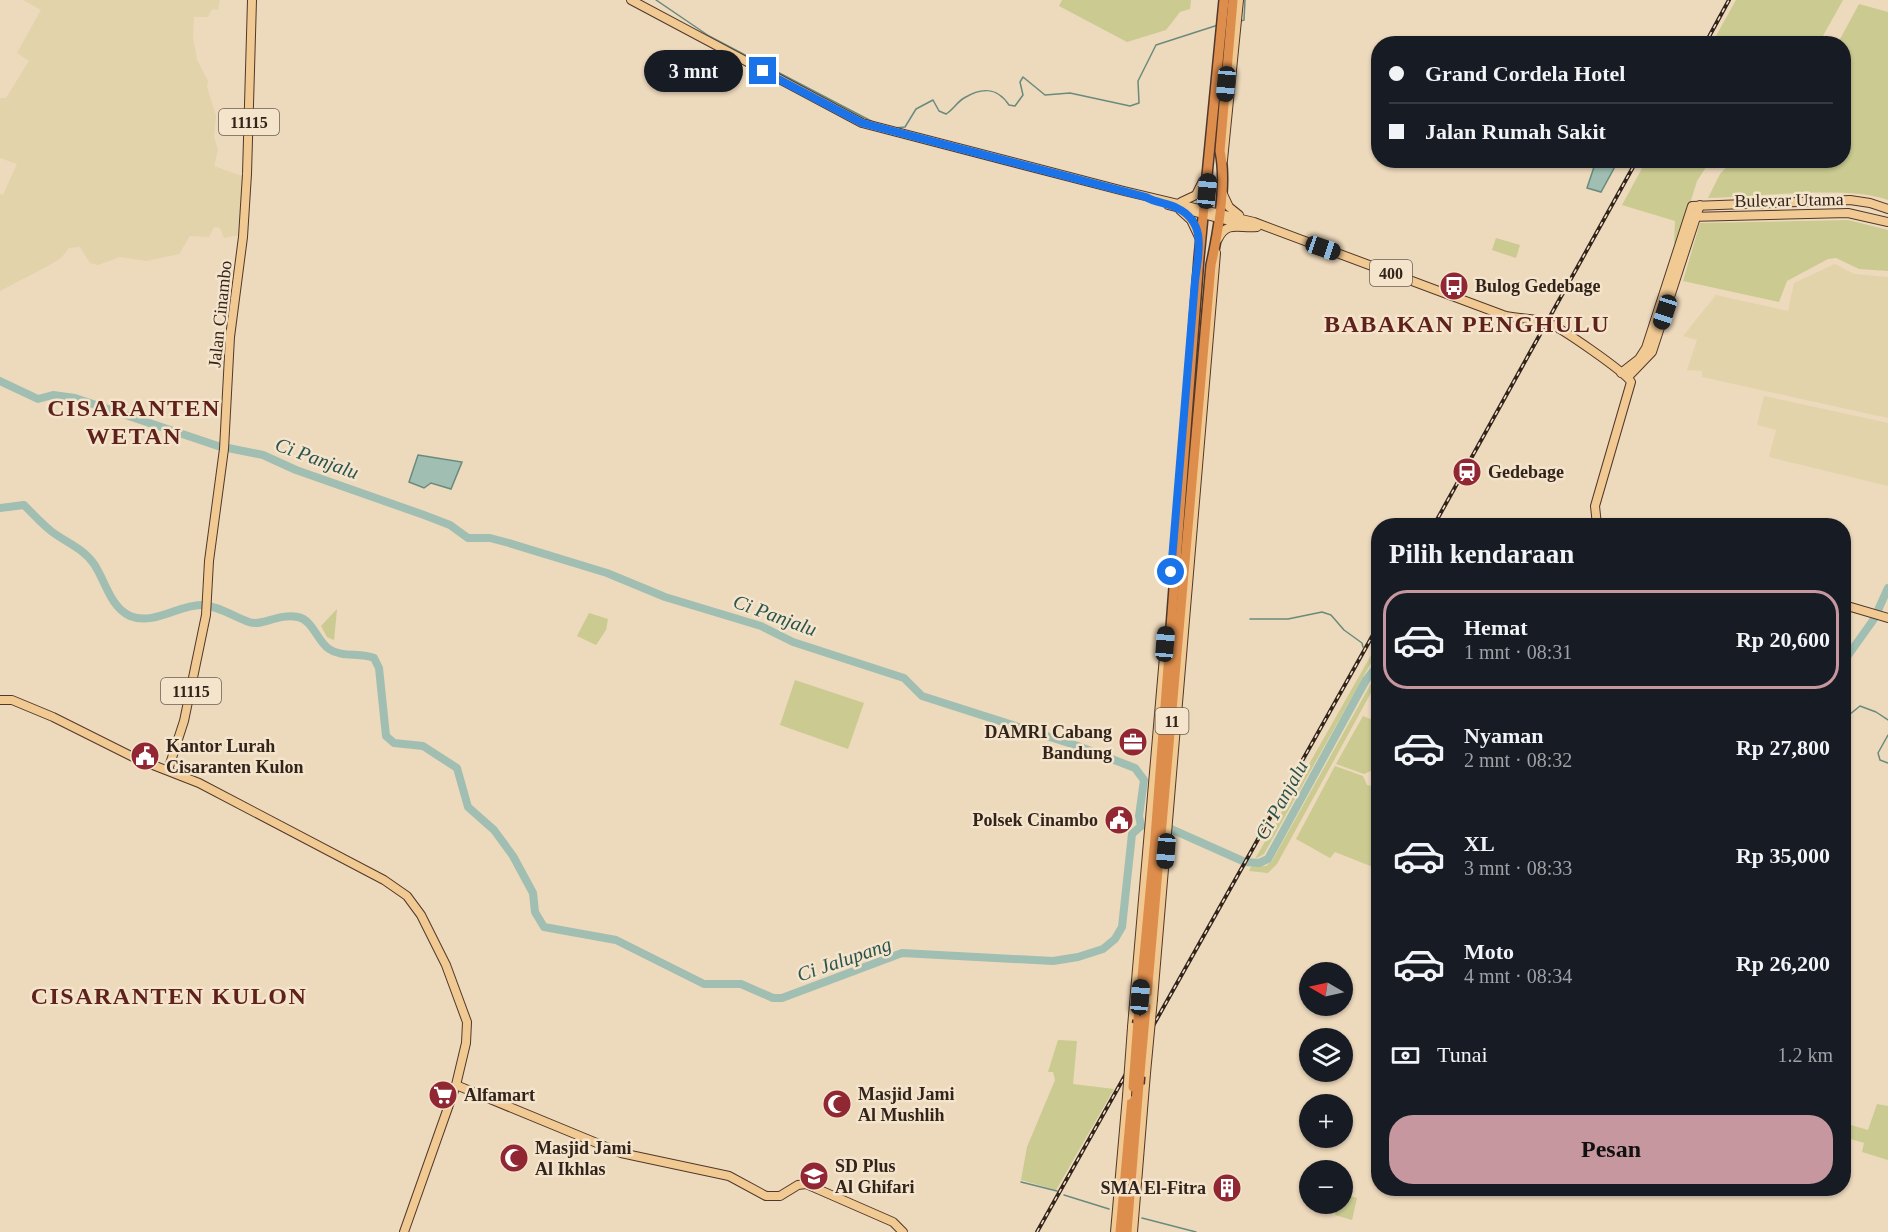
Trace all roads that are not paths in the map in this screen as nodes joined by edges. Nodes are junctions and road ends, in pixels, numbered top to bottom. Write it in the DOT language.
graph roads {
  1 [pos="252,0"];
  2 [pos="630,0"];
  3 [pos="1220,0"];
  4 [pos="1224,0"];
  5 [pos="1233,0"];
  6 [pos="1239,0"];
  7 [pos="1230,15"];
  8 [pos="1222,39"];
  9 [pos="1219,60"];
  10 [pos="1212,77"];
  11 [pos="1222,161"];
  12 [pos="1203,181"];
  13 [pos="1221,185"];
  14 [pos="1828,200"];
  15 [pos="1174,204"];
  16 [pos="1205,208"];
  17 [pos="1888,209"];
  18 [pos="1827,213"];
  19 [pos="1218,215"];
  20 [pos="1692,217"];
  21 [pos="1888,222"];
  22 [pos="1259,226"];
  23 [pos="1201,241"];
  24 [pos="1216,244"];
  25 [pos="1625,375"];
  26 [pos="1190,451"];
  27 [pos="1596,518"];
  28 [pos="1181,559"];
  29 [pos="1851,607"];
  30 [pos="1888,618"];
  31 [pos="1180,626"];
  32 [pos="1183,637"];
  33 [pos="1167,671"];
  34 [pos="1162,682"];
  35 [pos="0,700"];
  36 [pos="168,770"];
  37 [pos="1160,817"];
  38 [pos="1159,836"];
  39 [pos="1135,1023"];
  40 [pos="1136,1085"];
  41 [pos="456,1086"];
  42 [pos="1128,1141"];
  43 [pos="1122,1155"];
  44 [pos="404,1232"];
  45 [pos="903,1232"];
  46 [pos="1115,1232"];
  47 [pos="1120,1232"];
  48 [pos="1127,1232"];
  49 [pos="1132,1232"];
  1 -- 36 [label="main road, Jalan Cinambo / 11115"];
  2 -- 15 [label="main road"];
  3 -- 7 [label="main road"];
  4 -- 7 [label="highway, 11"];
  5 -- 7 [label="highway, 11"];
  6 -- 7 [label="main road"];
  7 -- 8 [label="highway, 11"];
  7 -- 11 [label="main road"];
  8 -- 9 [label="highway, 11"];
  8 -- 10 [label="main road"];
  8 -- 11 [label="highway, 11"];
  9 -- 10 [label="highway"];
  9 -- 16 [label="highway, 11"];
  10 -- 12 [label="main road"];
  11 -- 13 [label="highway, 11"];
  12 -- 15 [label="main road"];
  12 -- 16 [label="main road"];
  13 -- 19 [label="highway, 11"];
  13 -- 22 [label="main road"];
  14 -- 17 [label="main road, Bulevar Utama"];
  14 -- 18 [label="main road"];
  14 -- 20 [label="main road, Bulevar Utama"];
  15 -- 16 [label="main road"];
  15 -- 23 [label="main road"];
  16 -- 19 [label="main road"];
  16 -- 23 [label="highway, 11"];
  18 -- 20 [label="main road, Bulevar Utama"];
  18 -- 21 [label="main road, Bulevar Utama"];
  19 -- 22 [label="main road"];
  19 -- 24 [label="highway, 11"];
  20 -- 25 [label="main road"];
  22 -- 24 [label="main road"];
  22 -- 25 [label="main road, 400"];
  23 -- 26 [label="highway, 11"];
  24 -- 26 [label="highway, 11"];
  25 -- 27 [label="main road"];
  26 -- 28 [label="main road"];
  26 -- 28 [label="main road"];
  26 -- 28 [label="highway, 11"];
  28 -- 31 [label="highway, 11"];
  28 -- 32 [label="main road"];
  28 -- 33 [label="highway, 11"];
  28 -- 34 [label="main road"];
  29 -- 30 [label="main road"];
  31 -- 32 [label="highway"];
  31 -- 37 [label="highway, 11"];
  32 -- 37 [label="main road"];
  33 -- 34 [label="highway"];
  33 -- 37 [label="highway, 11"];
  34 -- 37 [label="main road"];
  35 -- 36 [label="main road"];
  36 -- 41 [label="main road"];
  37 -- 38 [label="highway, 11"];
  38 -- 39 [label="highway, 11"];
  38 -- 40 [label="highway, 11, bridge"];
  38 -- 49 [label="main road, bridge"];
  39 -- 40 [label="highway, 11, bridge"];
  39 -- 43 [label="main road, bridge"];
  40 -- 42 [label="highway, 11"];
  40 -- 48 [label="highway, 11"];
  41 -- 44 [label="main road"];
  41 -- 45 [label="main road"];
  42 -- 43 [label="highway"];
  42 -- 47 [label="highway, 11"];
  43 -- 46 [label="main road"];
}
